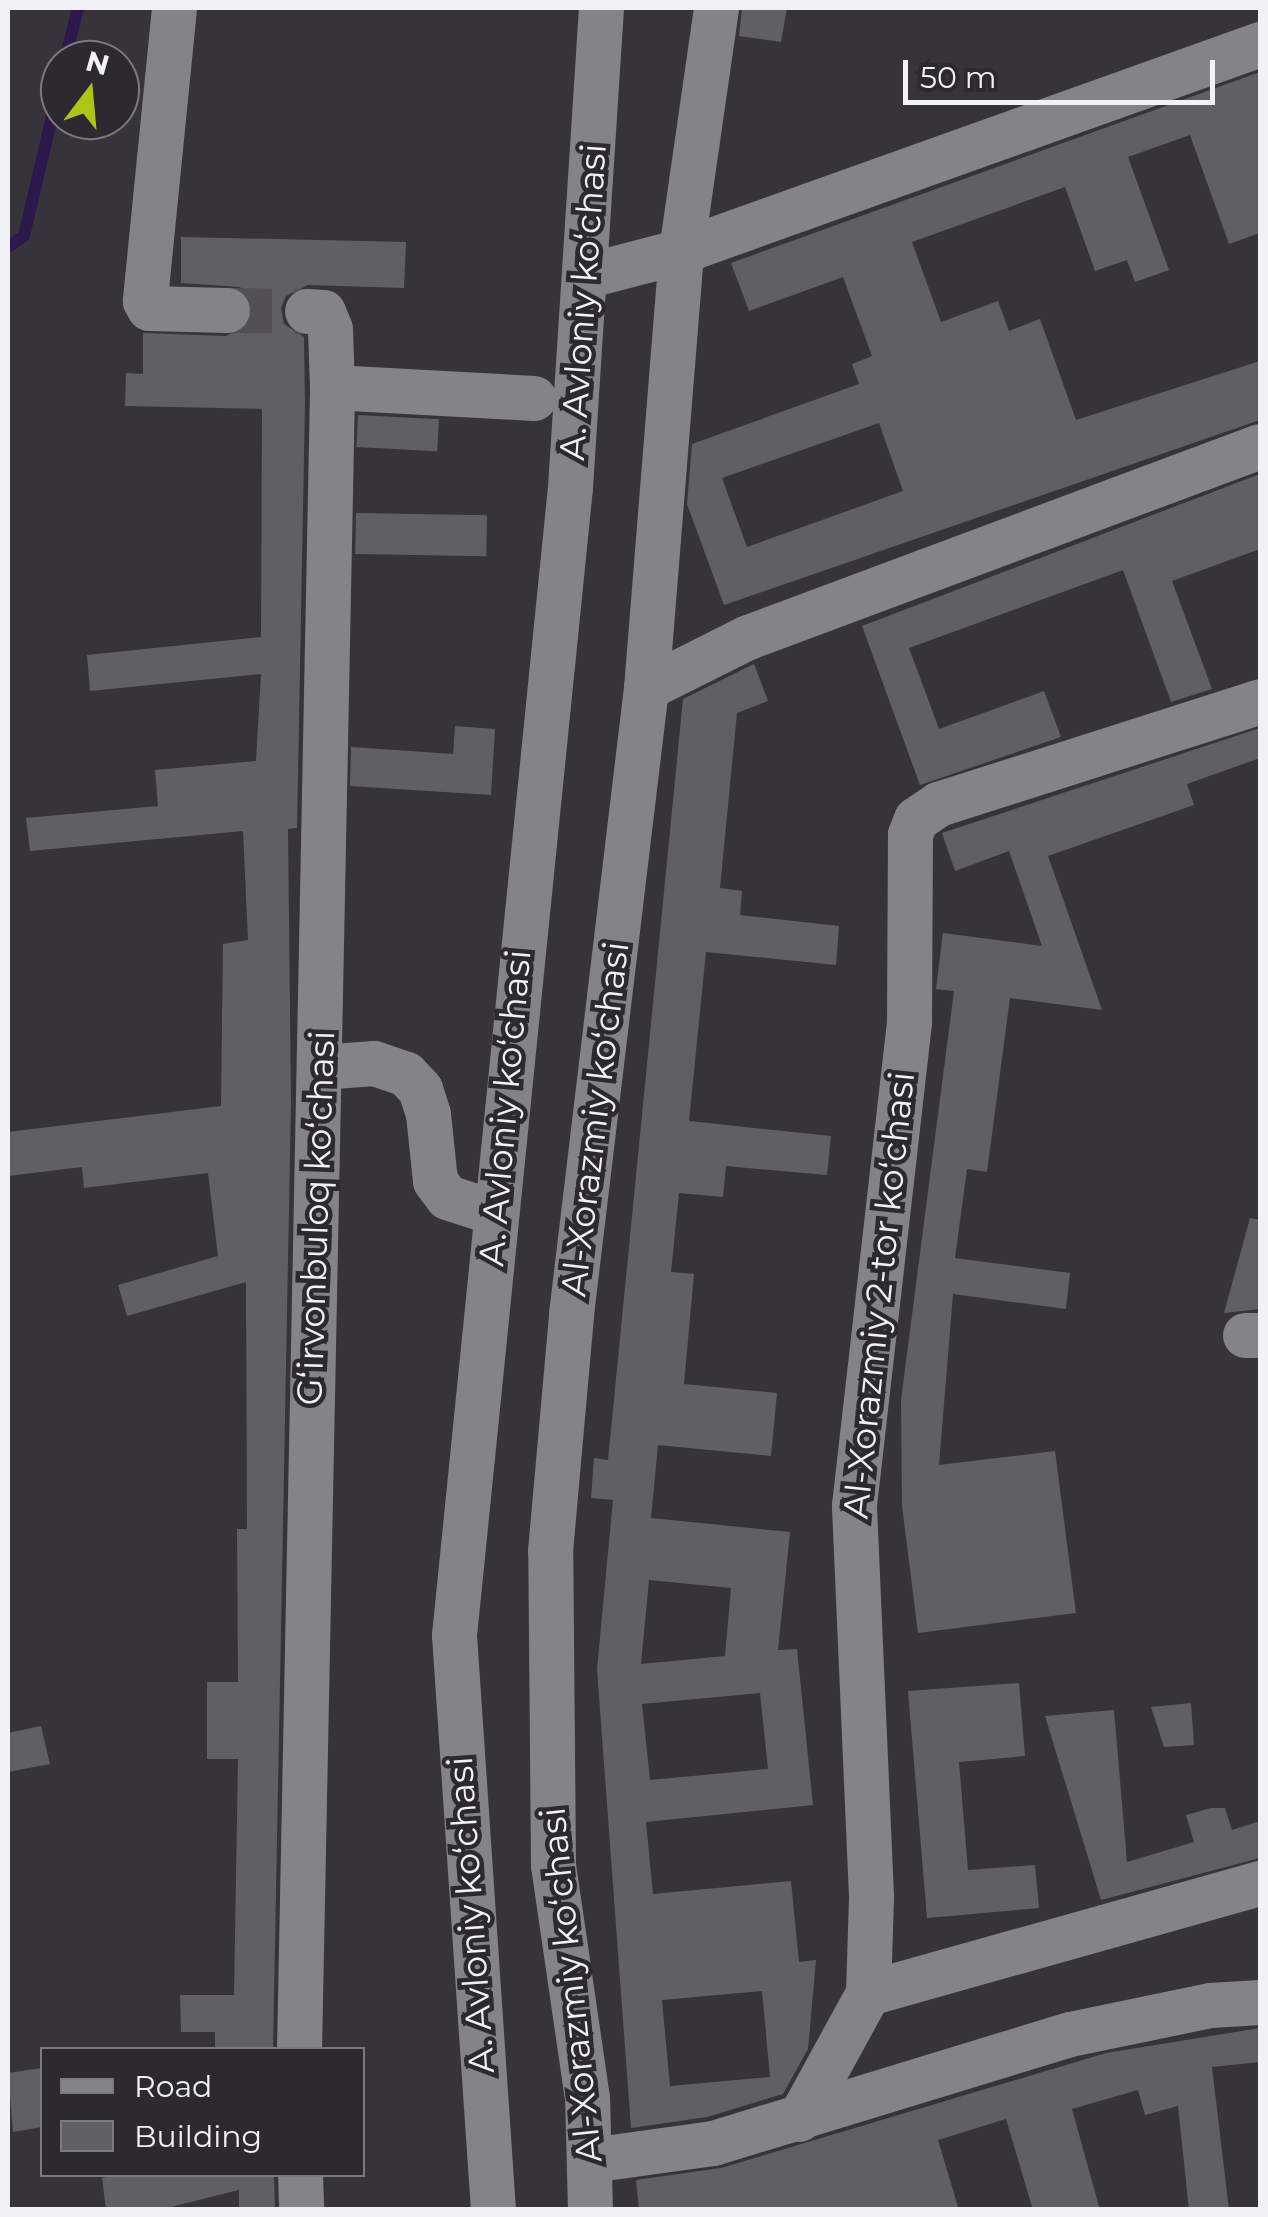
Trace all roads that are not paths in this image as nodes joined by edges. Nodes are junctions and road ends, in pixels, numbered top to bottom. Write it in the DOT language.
graph roads {
  1 [pos="174,8"];
  2 [pos="601,8"];
  3 [pos="716,8"];
  4 [pos="1260,44"];
  5 [pos="681,251"];
  6 [pos="584,276"];
  7 [pos="227,310"];
  8 [pos="307,312"];
  9 [pos="332,387"];
  10 [pos="534,398"];
  11 [pos="1260,446"];
  12 [pos="646,688"];
  13 [pos="1260,702"];
  14 [pos="320,1067"];
  15 [pos="496,1213"];
  16 [pos="1260,1883"];
  17 [pos="868,1992"];
  18 [pos="1260,2002"];
  19 [pos="299,2047"];
  20 [pos="799,2120"];
  21 [pos="590,2160"];
  22 [pos="300,2177"];
  23 [pos="301,2210"];
  24 [pos="493,2210"];
  25 [pos="590,2210"];
  1 -- 7 [label="street"];
  2 -- 6 [label="street, A. Avloniy ko‘chasi"];
  3 -- 5 [label="street, Al-Xorazmiy koʻchasi"];
  4 -- 5 [label="street"];
  5 -- 6 [label="street"];
  5 -- 12 [label="street, Al-Xorazmiy koʻchasi"];
  6 -- 15 [label="street, A. Avloniy ko‘chasi"];
  8 -- 9 [label="street, Gʻirvonbuloq koʻchasi"];
  9 -- 10 [label="street"];
  9 -- 14 [label="street, Gʻirvonbuloq koʻchasi"];
  11 -- 12 [label="street"];
  12 -- 21 [label="street, Al-Xorazmiy koʻchasi"];
  13 -- 17 [label="street, Al-Xorazmiy 2-tor koʻchasi"];
  14 -- 15 [label="street"];
  14 -- 19 [label="street, Gʻirvonbuloq koʻchasi"];
  15 -- 24 [label="street, A. Avloniy ko‘chasi"];
  16 -- 17 [label="street"];
  17 -- 20 [label="street, Al-Xorazmiy 2-tor koʻchasi"];
  18 -- 20 [label="street"];
  20 -- 21 [label="street"];
  21 -- 25 [label="street, Al-Xorazmiy koʻchasi"];
  22 -- 23 [label="street"];
}
